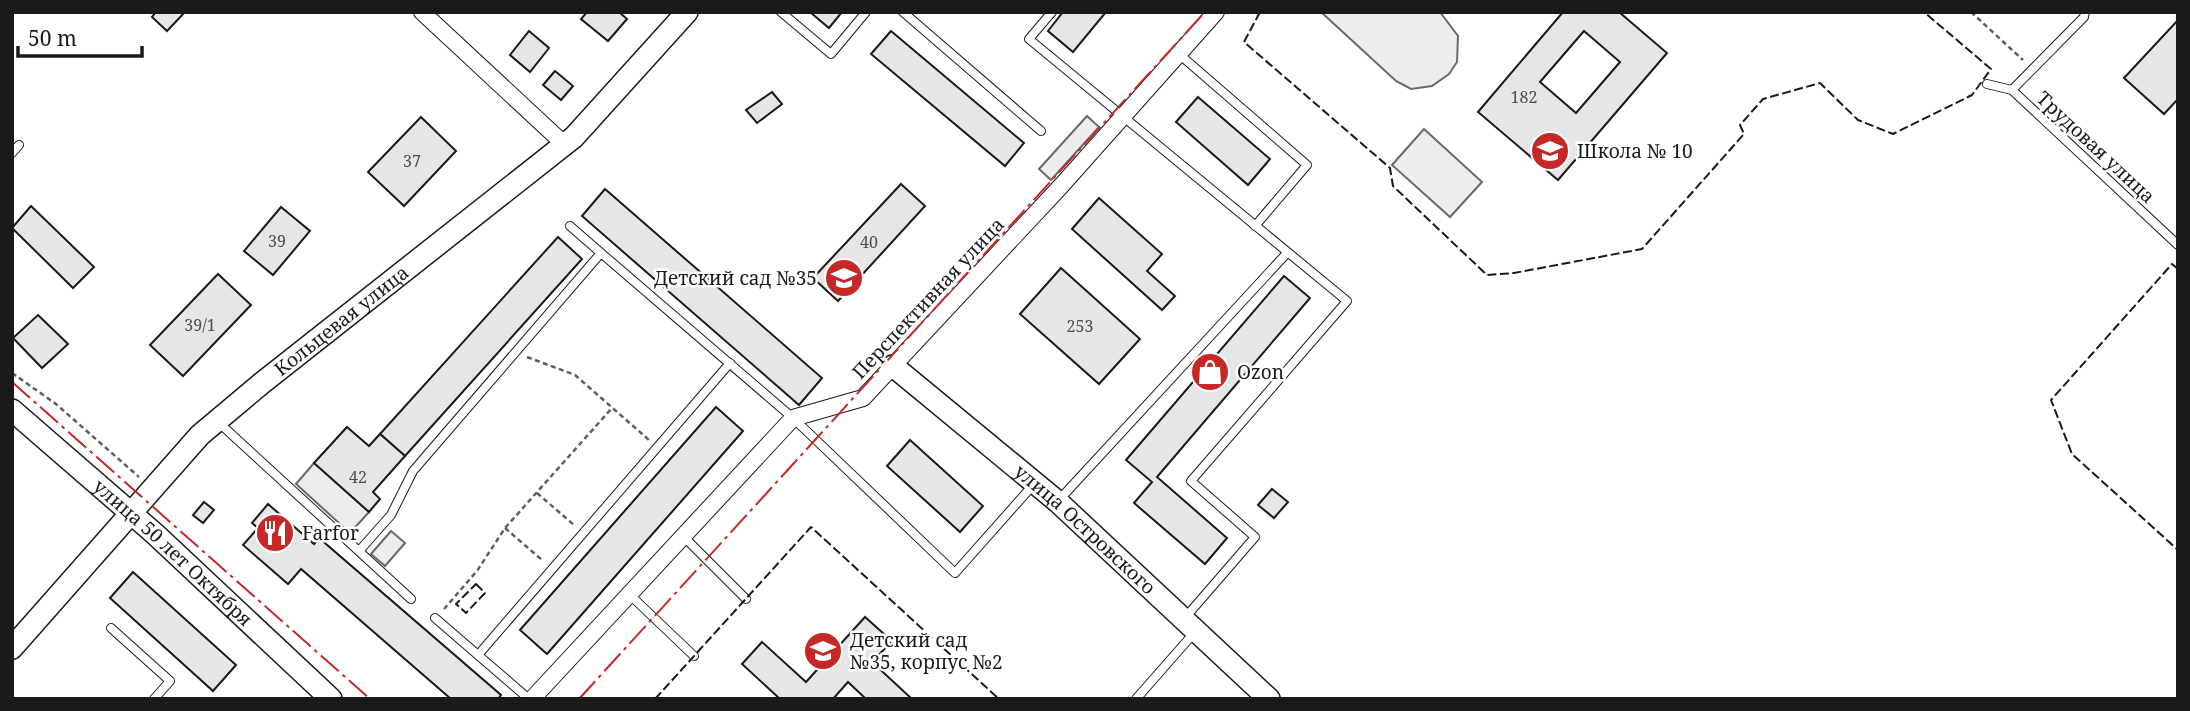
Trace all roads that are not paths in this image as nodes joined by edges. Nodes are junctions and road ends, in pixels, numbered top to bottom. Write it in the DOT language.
graph roads {
  1 [pos="687,12"];
  2 [pos="781,12"];
  3 [pos="866,12"];
  4 [pos="903,12"];
  5 [pos="1052,12"];
  6 [pos="1216,12"];
  7 [pos="2085,12"];
  8 [pos="433,16"];
  9 [pos="1179,54"];
  10 [pos="1987,84"];
  11 [pos="2012,90"];
  12 [pos="1123,118"];
  13 [pos="1041,131"];
  14 [pos="564,144"];
  15 [pos="19,145"];
  16 [pos="12,153"];
  17 [pos="570,226"];
  18 [pos="1255,226"];
  19 [pos="2178,245"];
  20 [pos="601,253"];
  21 [pos="1287,253"];
  22 [pos="730,363"];
  23 [pos="893,366"];
  24 [pos="12,410"];
  25 [pos="793,418"];
  26 [pos="217,421"];
  27 [pos="1035,482"];
  28 [pos="1058,502"];
  29 [pos="132,514"];
  30 [pos="683,536"];
  31 [pos="359,551"];
  32 [pos="629,594"];
  33 [pos="411,598"];
  34 [pos="746,598"];
  35 [pos="435,618"];
  36 [pos="1190,625"];
  37 [pos="111,628"];
  38 [pos="12,648"];
  39 [pos="478,655"];
  40 [pos="694,656"];
  41 [pos="537,697"];
  42 [pos="154,699"];
  43 [pos="331,699"];
  44 [pos="1136,699"];
  45 [pos="1269,699"];
  1 -- 14 [label="street, Кольцевая улица"];
  2 -- 3 [label="lane"];
  4 -- 13 [label="lane"];
  5 -- 12 [label="lane"];
  6 -- 9 [label="street, Перспективная улица"];
  7 -- 11 [label="lane"];
  8 -- 14 [label="street"];
  9 -- 12 [label="street, Перспективная улица"];
  9 -- 18 [label="lane"];
  10 -- 11 [label="lane, Трудовая улица"];
  11 -- 19 [label="lane, Трудовая улица"];
  12 -- 18 [label="lane"];
  12 -- 23 [label="street, Перспективная улица"];
  14 -- 26 [label="street, Кольцевая улица"];
  15 -- 16 [label="lane"];
  17 -- 20 [label="lane"];
  18 -- 21 [label="lane"];
  20 -- 22 [label="lane"];
  20 -- 31 [label="lane"];
  21 -- 28 [label="lane"];
  21 -- 36 [label="lane"];
  22 -- 25 [label="lane"];
  22 -- 39 [label="lane"];
  23 -- 25 [label="street, Перспективная улица"];
  23 -- 27 [label="street, улица Островского"];
  24 -- 29 [label="street, улица 50 лет Октября"];
  25 -- 27 [label="lane"];
  25 -- 30 [label="street"];
  26 -- 29 [label="street, Кольцевая улица"];
  26 -- 31 [label="lane"];
  27 -- 28 [label="street, улица Островского"];
  28 -- 36 [label="street, улица Островского"];
  29 -- 38 [label="street, Кольцевая улица"];
  29 -- 43 [label="street, улица 50 лет Октября"];
  30 -- 32 [label="street"];
  30 -- 34 [label="lane"];
  31 -- 33 [label="lane"];
  32 -- 40 [label="lane"];
  32 -- 41 [label="street"];
  35 -- 39 [label="lane"];
  36 -- 44 [label="lane"];
  36 -- 45 [label="street, улица Островского"];
  37 -- 42 [label="lane"];
  39 -- 41 [label="lane"];
}
